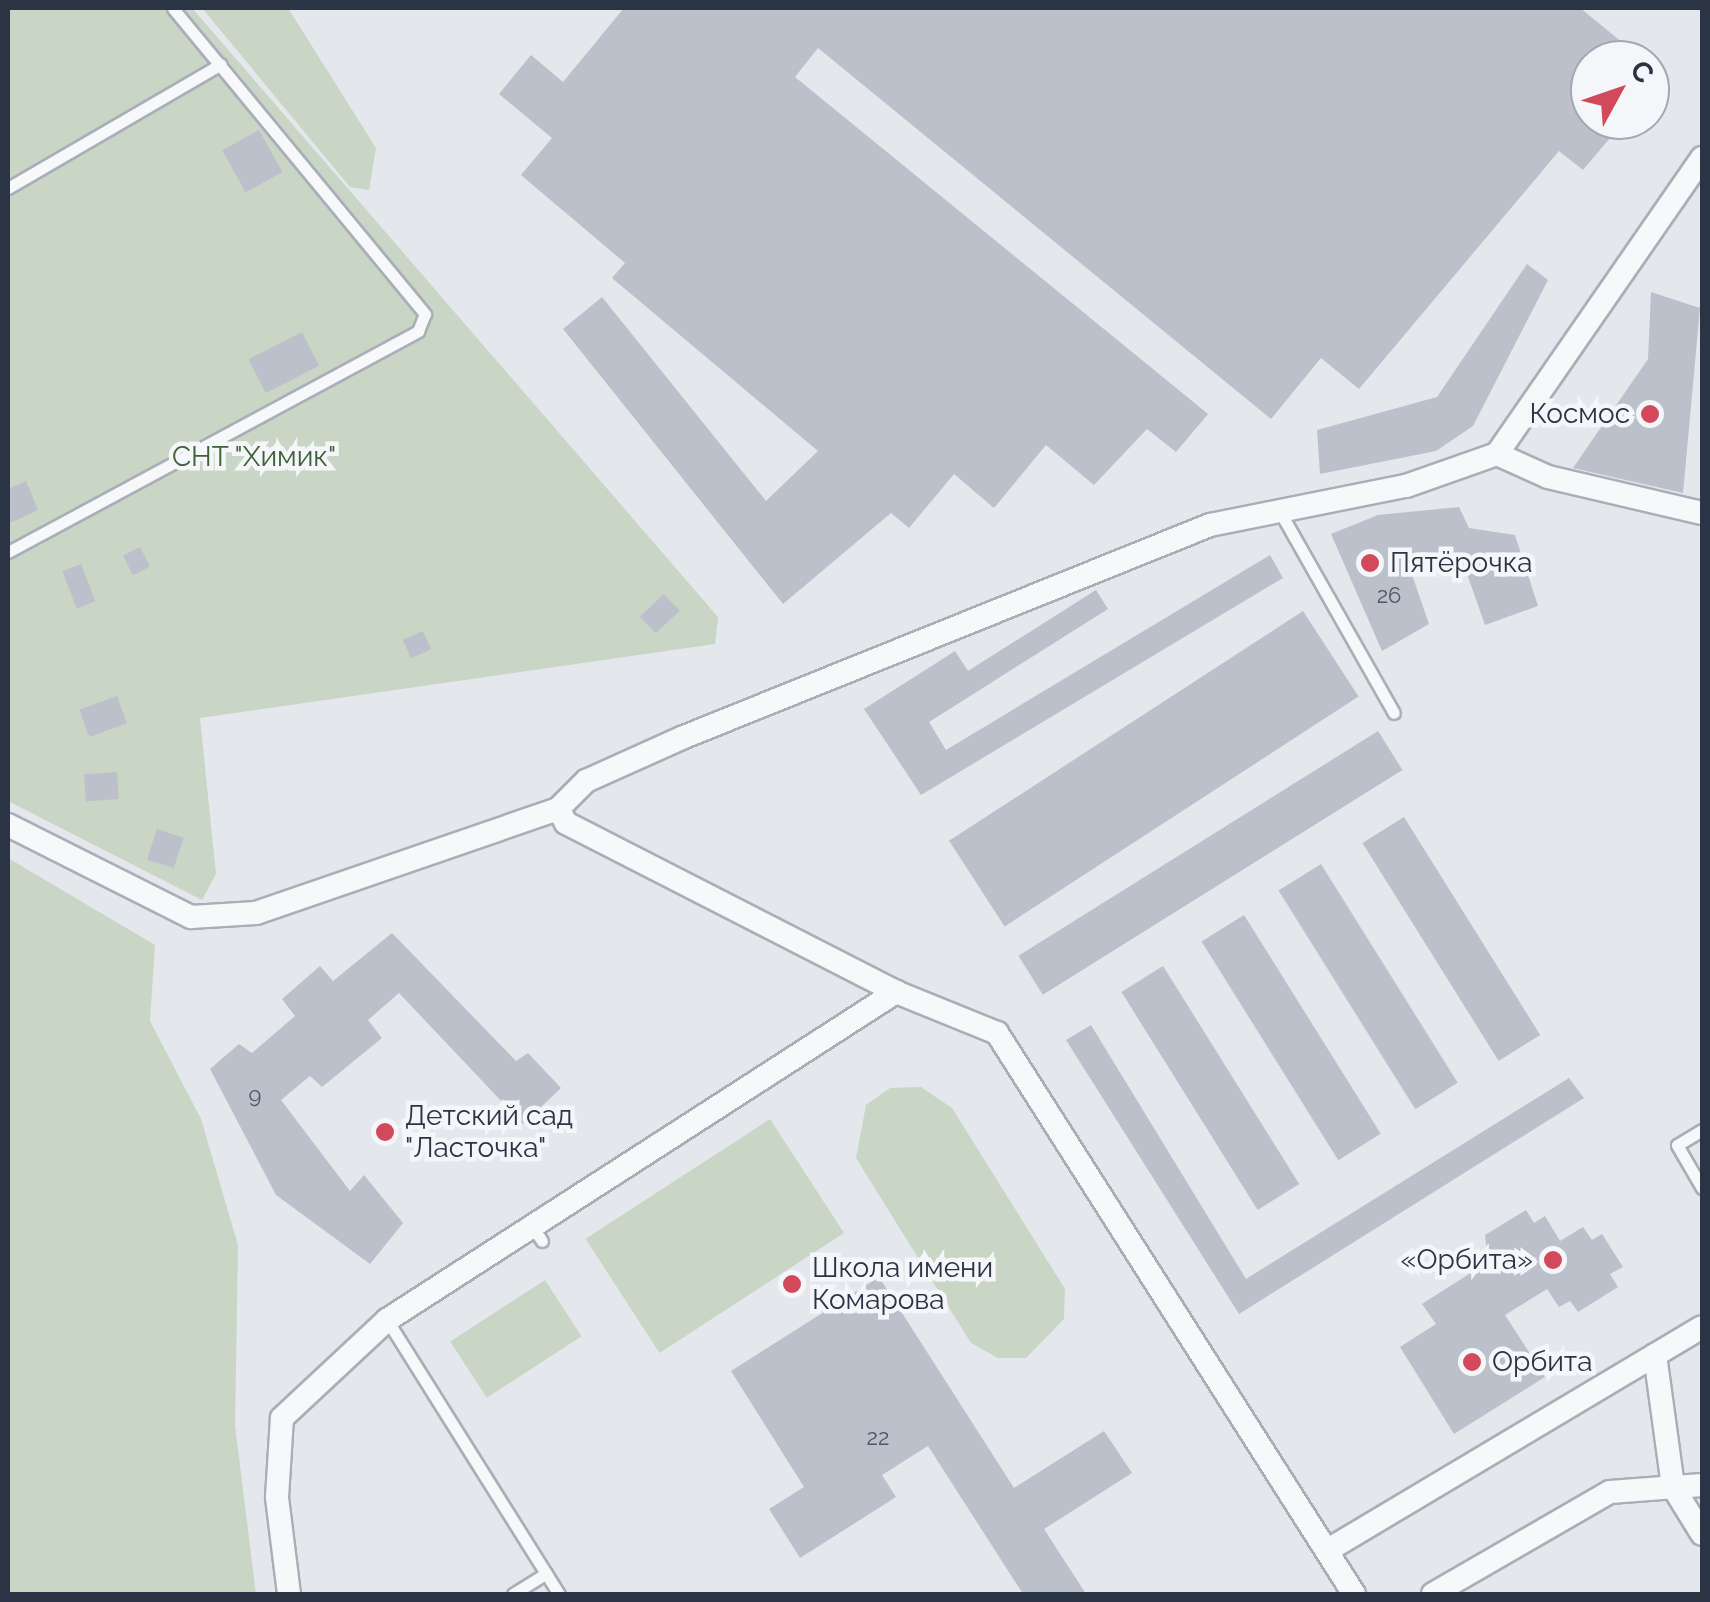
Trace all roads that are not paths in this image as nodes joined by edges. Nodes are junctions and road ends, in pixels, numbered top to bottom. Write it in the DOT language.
graph roads {
  1 [pos="172,8"];
  2 [pos="221,64"];
  3 [pos="1702,158"];
  4 [pos="8,188"];
  5 [pos="1497,454"];
  6 [pos="1278,510"];
  7 [pos="1702,513"];
  8 [pos="8,552"];
  9 [pos="1394,713"];
  10 [pos="558,810"];
  11 [pos="8,826"];
  12 [pos="896,992"];
  13 [pos="1702,1130"];
  14 [pos="1702,1188"];
  15 [pos="387,1320"];
  16 [pos="1702,1327"];
  17 [pos="1654,1355"];
  18 [pos="1702,1485"];
  19 [pos="1673,1488"];
  20 [pos="1702,1534"];
  21 [pos="1328,1550"];
  22 [pos="546,1573"];
  23 [pos="289,1594"];
  24 [pos="513,1594"];
  25 [pos="559,1594"];
  26 [pos="1354,1594"];
  27 [pos="1432,1594"];
  1 -- 2 [label="lane"];
  2 -- 4 [label="lane"];
  2 -- 8 [label="lane"];
  3 -- 5 [label="street"];
  5 -- 6 [label="street"];
  5 -- 7 [label="street"];
  6 -- 9 [label="lane"];
  6 -- 10 [label="street"];
  10 -- 11 [label="street"];
  10 -- 12 [label="street"];
  12 -- 15 [label="street"];
  12 -- 21 [label="street"];
  13 -- 14 [label="lane"];
  15 -- 22 [label="lane"];
  15 -- 23 [label="street"];
  16 -- 17 [label="street"];
  17 -- 19 [label="street"];
  17 -- 21 [label="street"];
  18 -- 19 [label="street"];
  19 -- 20 [label="street"];
  19 -- 27 [label="street"];
  21 -- 26 [label="street"];
  22 -- 24 [label="lane"];
  22 -- 25 [label="lane"];
}
